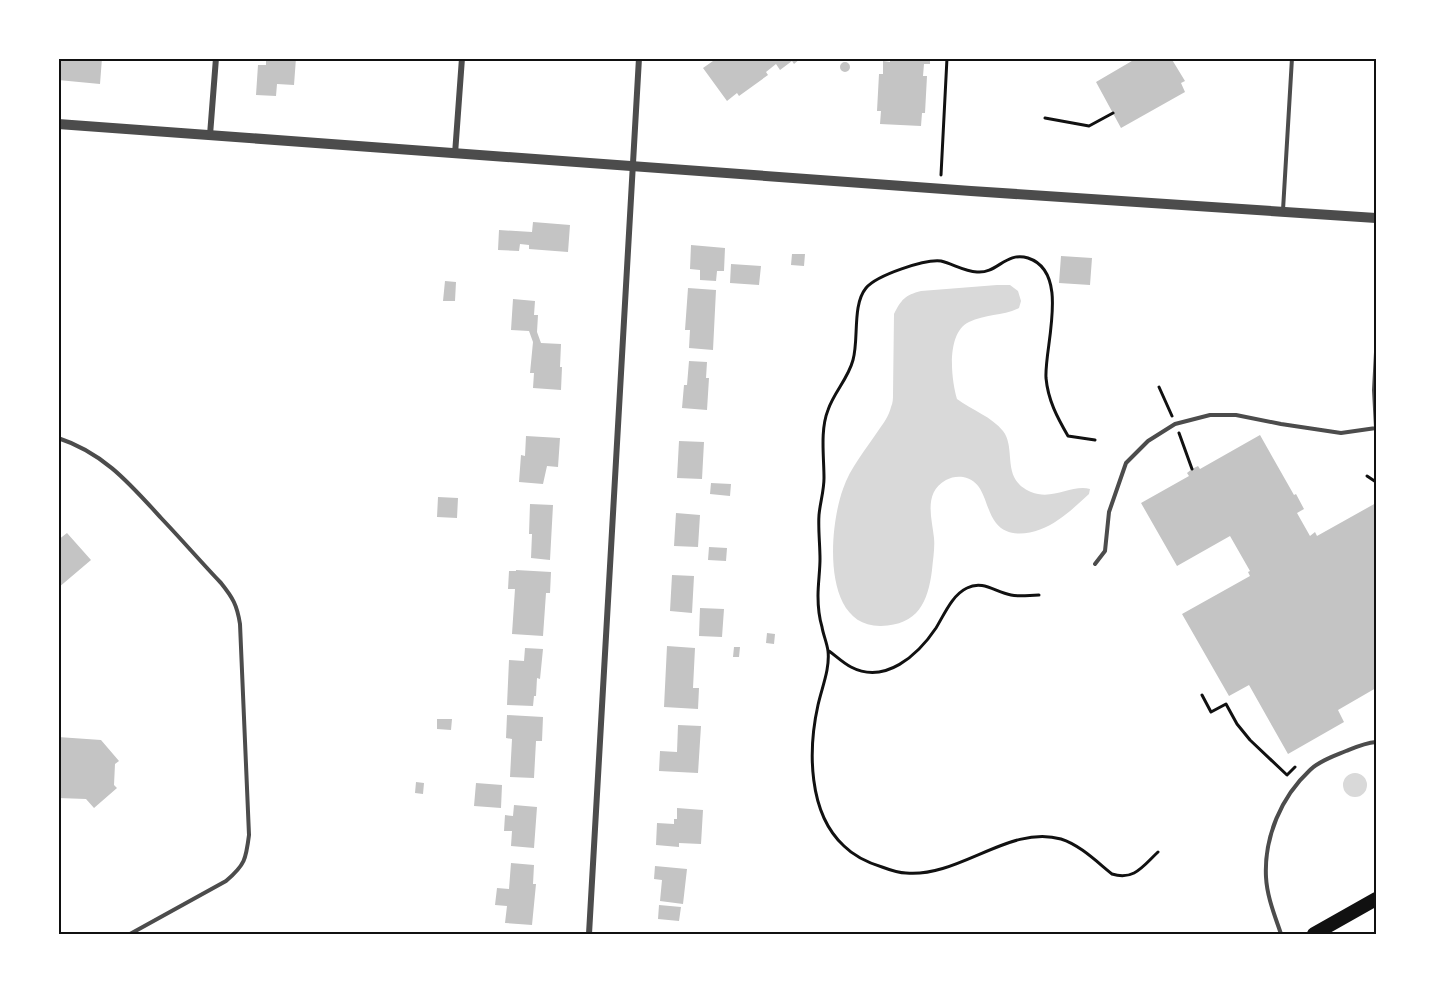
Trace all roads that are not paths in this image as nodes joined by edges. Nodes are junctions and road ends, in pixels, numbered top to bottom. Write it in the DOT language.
graph roads {
  1 [pos="216,58"];
  2 [pos="462,58"];
  3 [pos="639,58"];
  4 [pos="1293,58"];
  5 [pos="58,124"];
  6 [pos="210,135"];
  7 [pos="456,154"];
  8 [pos="634,166"];
  9 [pos="1283,211"];
  10 [pos="1377,218"];
  11 [pos="1377,352"];
  12 [pos="1376,428"];
  13 [pos="58,438"];
  14 [pos="1095,564"];
  15 [pos="1377,742"];
  16 [pos="1377,899"];
  17 [pos="130,934"];
  18 [pos="589,934"];
  19 [pos="1281,934"];
  20 [pos="1314,934"];
  1 -- 6 [label="street"];
  2 -- 7 [label="street"];
  3 -- 8 [label="street"];
  4 -- 9 [label="lane"];
  5 -- 6 [label="street"];
  6 -- 7 [label="street"];
  7 -- 8 [label="street"];
  8 -- 9 [label="street"];
  8 -- 18 [label="street"];
  9 -- 10 [label="street"];
  11 -- 12 [label="lane"];
  12 -- 14 [label="lane"];
  13 -- 17 [label="lane"];
  15 -- 19 [label="lane"];
  16 -- 20 [label="main road"];
}
